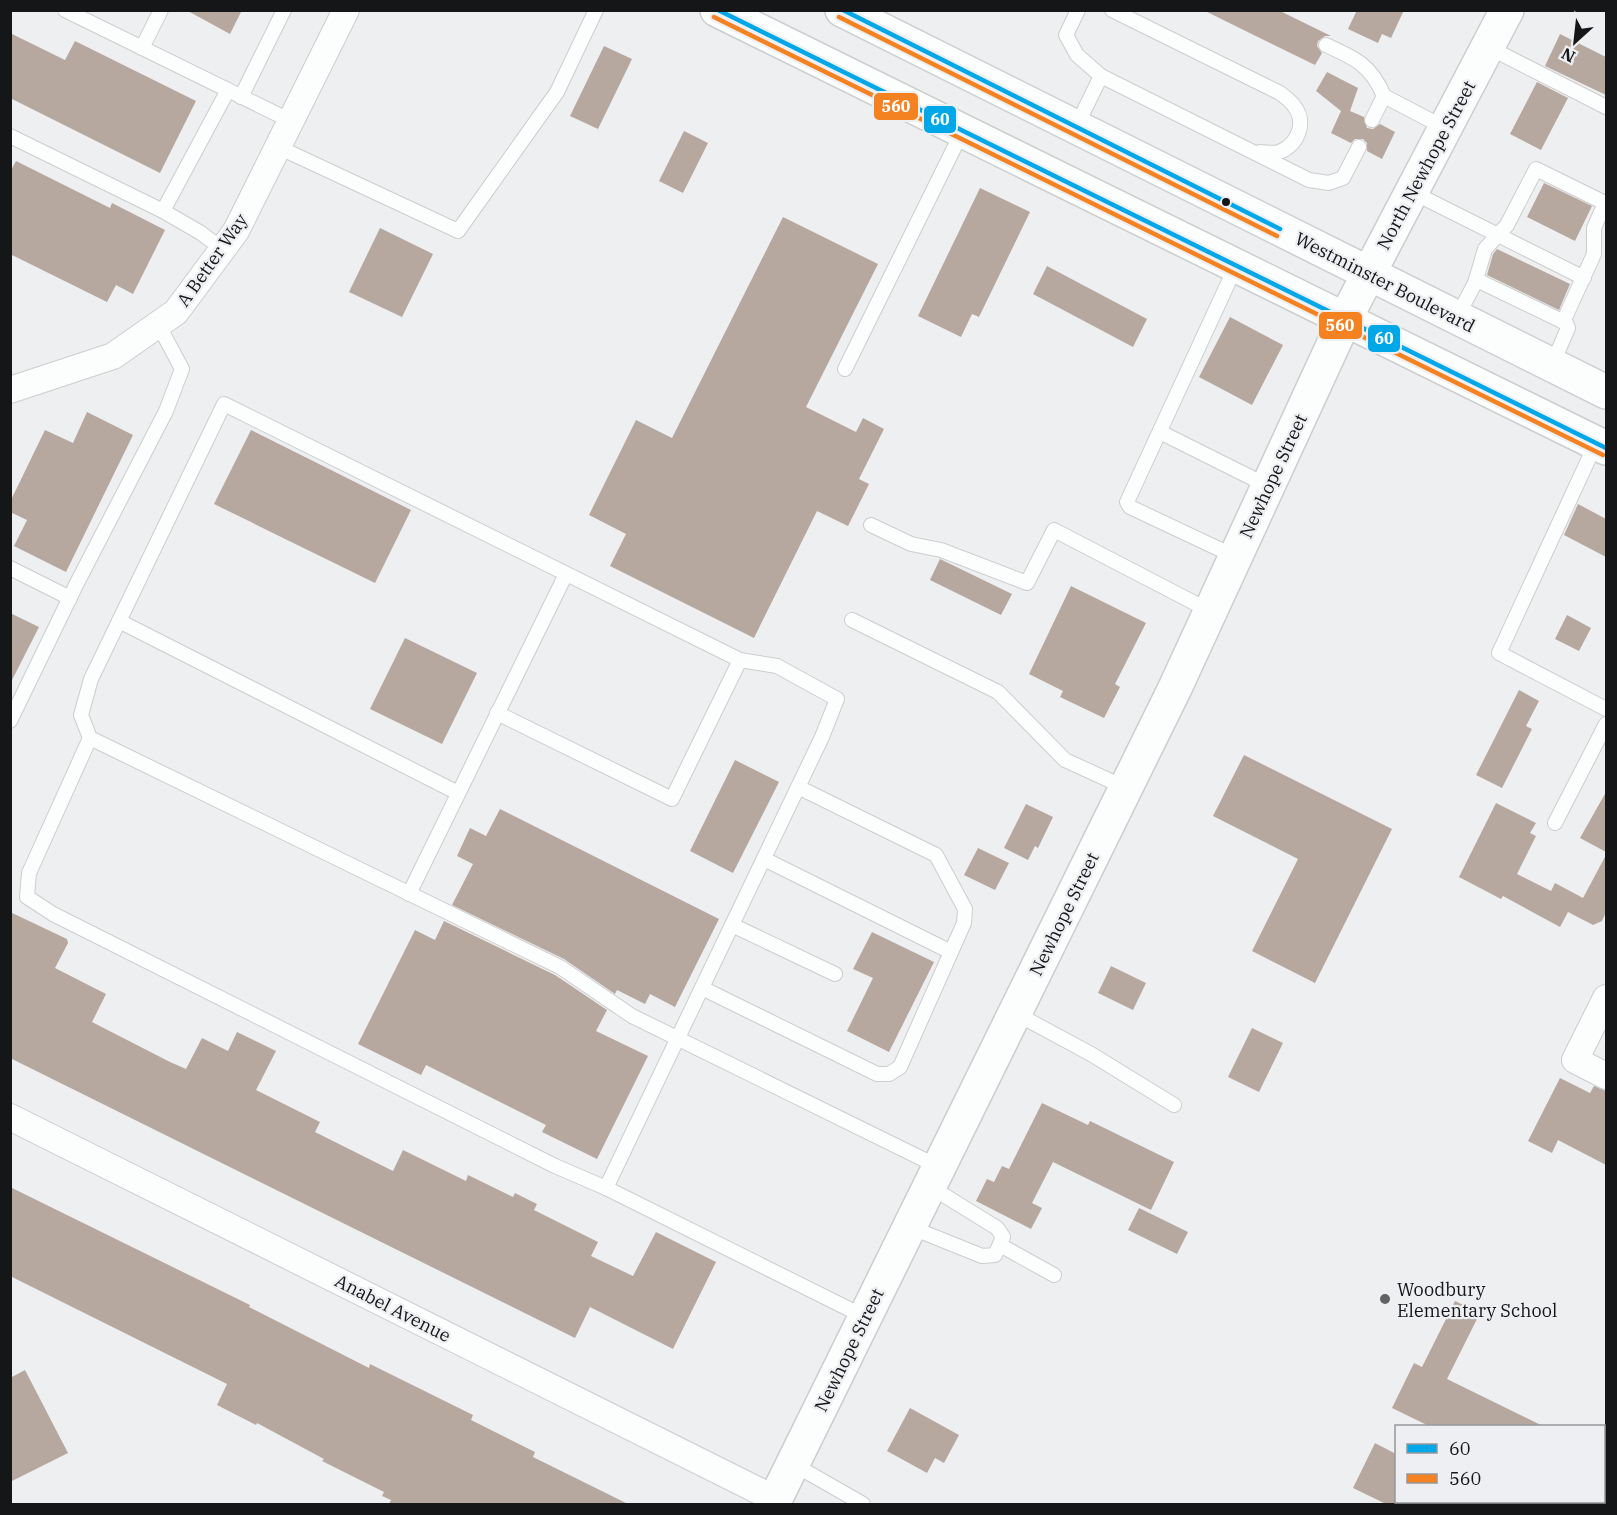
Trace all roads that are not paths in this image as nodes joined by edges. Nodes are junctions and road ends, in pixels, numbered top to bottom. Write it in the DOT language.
graph roads {
  1 [pos="65,10"];
  2 [pos="161,10"];
  3 [pos="284,10"];
  4 [pos="346,10"];
  5 [pos="596,10"];
  6 [pos="717,10"];
  7 [pos="842,10"];
  8 [pos="1078,10"];
  9 [pos="1112,10"];
  10 [pos="1507,10"];
  11 [pos="1326,45"];
  12 [pos="1488,47"];
  13 [pos="142,48"];
  14 [pos="1101,76"];
  15 [pos="228,90"];
  16 [pos="1384,96"];
  17 [pos="241,97"];
  18 [pos="1606,107"];
  19 [pos="1372,120"];
  20 [pos="291,121"];
  21 [pos="1076,127"];
  22 [pos="1445,128"];
  23 [pos="962,132"];
  24 [pos="10,136"];
  25 [pos="278,147"];
  26 [pos="1359,147"];
  27 [pos="1255,151"];
  28 [pos="1412,192"];
  29 [pos="163,211"];
  30 [pos="1497,234"];
  31 [pos="222,249"];
  32 [pos="1236,266"];
  33 [pos="1369,274"];
  34 [pos="1584,278"];
  35 [pos="1475,283"];
  36 [pos="1457,317"];
  37 [pos="1345,319"];
  38 [pos="1563,322"];
  39 [pos="159,324"];
  40 [pos="1552,365"];
  41 [pos="844,369"];
  42 [pos="10,390"];
  43 [pos="1606,392"];
  44 [pos="1160,432"];
  45 [pos="1601,446"];
  46 [pos="1268,486"];
  47 [pos="871,525"];
  48 [pos="1236,557"];
  49 [pos="10,568"];
  50 [pos="566,574"];
  51 [pos="70,598"];
  52 [pos="1210,611"];
  53 [pos="852,620"];
  54 [pos="120,621"];
  55 [pos="740,660"];
  56 [pos="1606,709"];
  57 [pos="498,713"];
  58 [pos="10,721"];
  59 [pos="1606,724"];
  60 [pos="90,738"];
  61 [pos="798,787"];
  62 [pos="1126,788"];
  63 [pos="458,793"];
  64 [pos="1555,822"];
  65 [pos="764,859"];
  66 [pos="409,894"];
  67 [pos="732,926"];
  68 [pos="951,952"];
  69 [pos="835,974"];
  70 [pos="702,988"];
  71 [pos="1606,998"];
  72 [pos="1015,1013"];
  73 [pos="679,1038"];
  74 [pos="1606,1076"];
  75 [pos="1174,1105"];
  76 [pos="10,1117"];
  77 [pos="934,1177"];
  78 [pos="606,1188"];
  79 [pos="910,1227"];
  80 [pos="1000,1245"];
  81 [pos="1054,1275"];
  82 [pos="865,1317"];
  83 [pos="793,1464"];
  84 [pos="774,1502"];
  85 [pos="863,1504"];
  1 -- 13 [label="lane"];
  2 -- 13 [label="lane"];
  3 -- 17 [label="lane"];
  4 -- 20 [label="street, A Better Way"];
  5 -- 25 [label="lane"];
  6 -- 23 [label="main road"];
  7 -- 21 [label="main road, Westminster Boulevard"];
  8 -- 14 [label="lane"];
  9 -- 27 [label="lane"];
  10 -- 12 [label="main road, North Newhope Street"];
  11 -- 16 [label="lane"];
  12 -- 18 [label="lane"];
  12 -- 22 [label="main road, North Newhope Street"];
  13 -- 15 [label="lane"];
  14 -- 21 [label="lane"];
  14 -- 27 [label="lane"];
  15 -- 17 [label="lane"];
  15 -- 29 [label="lane"];
  16 -- 19 [label="lane"];
  16 -- 22 [label="lane"];
  17 -- 20 [label="lane"];
  20 -- 25 [label="street, A Better Way"];
  21 -- 33 [label="main road, Westminster Boulevard"];
  22 -- 28 [label="main road, North Newhope Street"];
  23 -- 32 [label="main road"];
  23 -- 41 [label="lane"];
  24 -- 29 [label="lane"];
  25 -- 31 [label="street, A Better Way"];
  26 -- 27 [label="lane"];
  28 -- 30 [label="lane"];
  28 -- 33 [label="main road, North Newhope Street"];
  29 -- 31 [label="lane"];
  30 -- 34 [label="lane"];
  30 -- 34 [label="lane"];
  30 -- 35 [label="lane"];
  31 -- 39 [label="street, A Better Way"];
  32 -- 37 [label="main road"];
  32 -- 44 [label="lane"];
  33 -- 36 [label="main road, Westminster Boulevard"];
  33 -- 37 [label="main road, North Newhope Street"];
  34 -- 38 [label="lane"];
  35 -- 36 [label="lane"];
  35 -- 38 [label="lane"];
  36 -- 40 [label="main road, Westminster Boulevard"];
  37 -- 45 [label="main road"];
  37 -- 46 [label="main road, Newhope Street"];
  38 -- 40 [label="lane"];
  39 -- 42 [label="street, A Better Way"];
  39 -- 51 [label="lane"];
  40 -- 43 [label="main road, Westminster Boulevard"];
  44 -- 46 [label="lane"];
  44 -- 48 [label="lane"];
  45 -- 56 [label="lane"];
  46 -- 48 [label="main road, Newhope Street"];
  47 -- 52 [label="lane"];
  48 -- 52 [label="main road, Newhope Street"];
  49 -- 51 [label="lane"];
  50 -- 54 [label="lane"];
  50 -- 55 [label="lane"];
  50 -- 57 [label="lane"];
  51 -- 58 [label="lane"];
  52 -- 62 [label="main road, Newhope Street"];
  53 -- 62 [label="lane"];
  54 -- 60 [label="lane"];
  54 -- 63 [label="lane"];
  55 -- 57 [label="lane"];
  55 -- 61 [label="lane"];
  57 -- 63 [label="lane"];
  59 -- 64 [label="lane"];
  60 -- 66 [label="lane"];
  60 -- 78 [label="lane"];
  61 -- 65 [label="lane"];
  61 -- 68 [label="lane"];
  62 -- 72 [label="main road, Newhope Street"];
  63 -- 66 [label="lane"];
  65 -- 67 [label="lane"];
  65 -- 68 [label="lane"];
  66 -- 73 [label="lane"];
  67 -- 69 [label="lane"];
  67 -- 70 [label="lane"];
  68 -- 70 [label="lane"];
  70 -- 73 [label="lane"];
  71 -- 74 [label="street"];
  72 -- 75 [label="lane"];
  72 -- 77 [label="main road, Newhope Street"];
  73 -- 77 [label="lane"];
  73 -- 78 [label="lane"];
  76 -- 84 [label="street, Anabel Avenue"];
  77 -- 79 [label="main road, Newhope Street"];
  77 -- 80 [label="lane"];
  78 -- 82 [label="lane"];
  79 -- 80 [label="lane"];
  79 -- 82 [label="main road, Newhope Street"];
  80 -- 81 [label="lane"];
  82 -- 83 [label="main road, Newhope Street"];
  83 -- 84 [label="main road, Newhope Street"];
  83 -- 85 [label="lane"];
}
